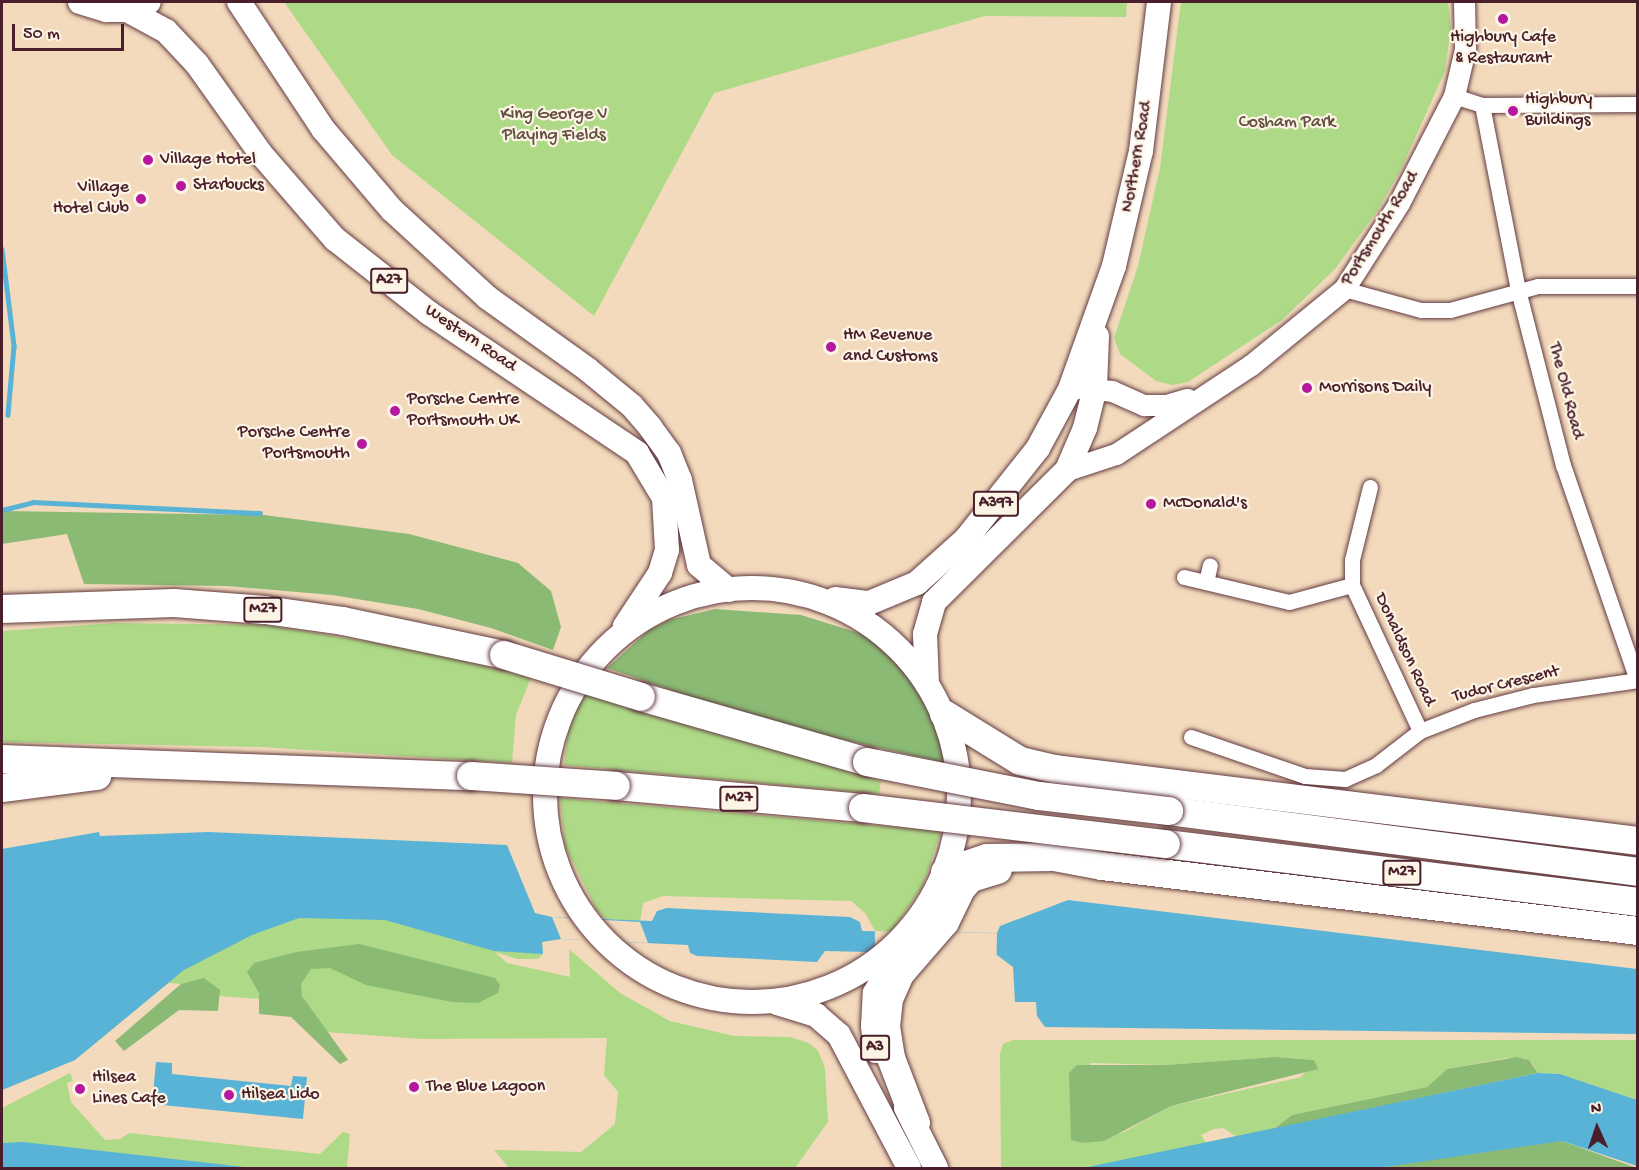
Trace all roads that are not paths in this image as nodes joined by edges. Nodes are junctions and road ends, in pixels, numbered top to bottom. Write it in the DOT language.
graph roads {
  1 [pos="80,2"];
  2 [pos="239,2"];
  3 [pos="1159,2"];
  4 [pos="1464,2"];
  5 [pos="138,6"];
  6 [pos="1454,96"];
  7 [pos="1638,104"];
  8 [pos="1482,105"];
  9 [pos="1638,286"];
  10 [pos="1344,289"];
  11 [pos="1518,290"];
  12 [pos="1099,309"];
  13 [pos="1095,388"];
  14 [pos="1070,389"];
  15 [pos="1202,395"];
  16 [pos="1066,470"];
  17 [pos="1370,487"];
  18 [pos="680,525"];
  19 [pos="1210,565"];
  20 [pos="1184,577"];
  21 [pos="1206,582"];
  22 [pos="1352,585"];
  23 [pos="729,590"];
  24 [pos="812,596"];
  25 [pos="7,610"];
  26 [pos="617,638"];
  27 [pos="1637,680"];
  28 [pos="927,684"];
  29 [pos="944,714"];
  30 [pos="1420,731"];
  31 [pos="1191,737"];
  32 [pos="2,759"];
  33 [pos="255,765"];
  34 [pos="2,788"];
  35 [pos="1638,841"];
  36 [pos="1101,866"];
  37 [pos="945,872"];
  38 [pos="1638,872"];
  39 [pos="1638,902"];
  40 [pos="1638,931"];
  41 [pos="891,964"];
  42 [pos="762,1002"];
  43 [pos="916,1123"];
  44 [pos="909,1168"];
  45 [pos="936,1168"];
  1 -- 5 [label="main road"];
  2 -- 18 [label="main road, Western Road / A27"];
  3 -- 12 [label="main road, Northern Road / A397"];
  4 -- 6 [label="street, Portsmouth Road"];
  5 -- 18 [label="main road, Western Road / A27"];
  6 -- 8 [label="street"];
  6 -- 10 [label="street, Portsmouth Road"];
  7 -- 8 [label="street"];
  8 -- 11 [label="street, The Old Road"];
  9 -- 11 [label="street"];
  10 -- 11 [label="street"];
  10 -- 15 [label="street, Portsmouth Road"];
  11 -- 27 [label="street, The Old Road"];
  12 -- 13 [label="main road, Northern Road / A397"];
  12 -- 14 [label="main road, Northern Road / A397"];
  13 -- 14 [label="street, Portsmouth Road"];
  13 -- 15 [label="street, Portsmouth Road"];
  13 -- 16 [label="main road, Northern Road / A397"];
  14 -- 24 [label="main road, Northern Road / A397"];
  15 -- 16 [label="street, Portsmouth Road"];
  16 -- 28 [label="main road, Northern Road / A397"];
  17 -- 22 [label="street, Donaldson Road"];
  18 -- 23 [label="main road, Western Road / A27"];
  18 -- 26 [label="main road, Western Road / A27"];
  19 -- 21 [label="street"];
  20 -- 21 [label="street, Donaldson Road"];
  21 -- 22 [label="street, Donaldson Road"];
  22 -- 30 [label="street, Donaldson Road"];
  23 -- 24 [label="main road"];
  23 -- 26 [label="main road"];
  24 -- 28 [label="main road"];
  25 -- 38 [label="highway, M27, bridge"];
  26 -- 42 [label="main road"];
  27 -- 30 [label="street, Tudor Crescent"];
  28 -- 29 [label="main road"];
  29 -- 35 [label="highway"];
  29 -- 37 [label="main road"];
  30 -- 31 [label="street, Tudor Crescent"];
  32 -- 33 [label="highway, M27"];
  33 -- 34 [label="highway"];
  33 -- 39 [label="highway, M27, bridge"];
  36 -- 37 [label="highway"];
  36 -- 40 [label="highway"];
  36 -- 41 [label="highway"];
  37 -- 41 [label="main road"];
  41 -- 42 [label="main road"];
  41 -- 43 [label="highway"];
  42 -- 44 [label="main road, A3"];
  43 -- 45 [label="main road"];
}
